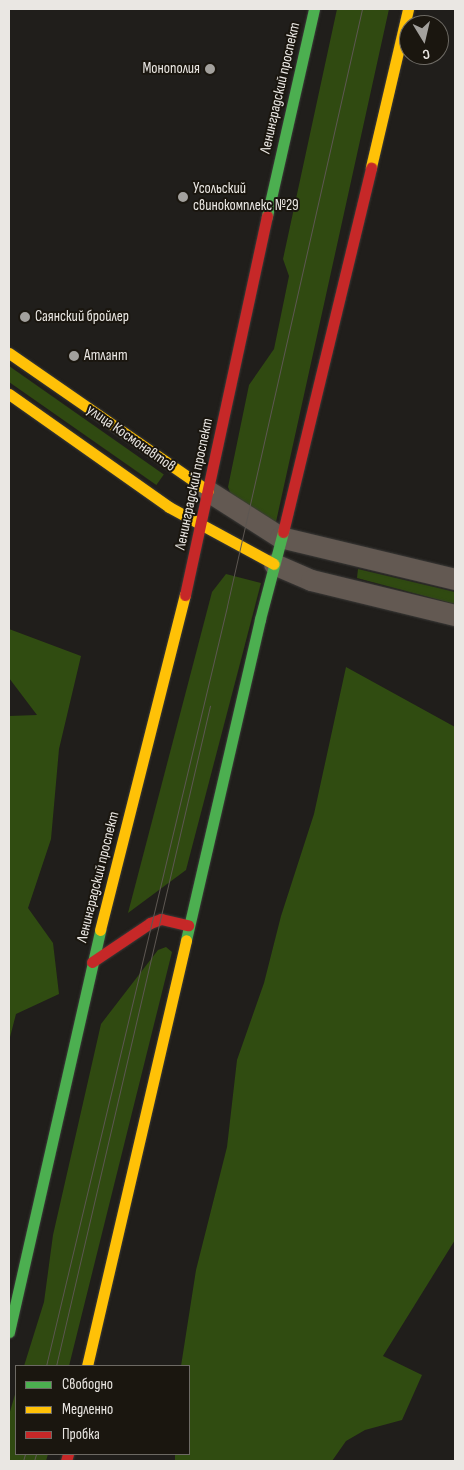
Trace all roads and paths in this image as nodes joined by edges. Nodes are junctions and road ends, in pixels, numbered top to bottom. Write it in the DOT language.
graph roads {
  1 [pos="314,9"];
  2 [pos="408,9"];
  3 [pos="9,353"];
  4 [pos="9,394"];
  5 [pos="208,491"];
  6 [pos="201,525"];
  7 [pos="280,537"];
  8 [pos="274,564"];
  9 [pos="455,579"];
  10 [pos="455,615"];
  11 [pos="188,925"];
  12 [pos="92,962"];
  13 [pos="9,1332"];
  14 [pos="88,1365"];
  1 -- 5 [label="main road, Ленинградский проспект"];
  2 -- 7 [label="main road"];
  3 -- 5 [label="main road, улица Космонавтов"];
  4 -- 6 [label="main road"];
  5 -- 6 [label="main road, Ленинградский проспект"];
  5 -- 7 [label="street, улица Космонавтов"];
  6 -- 8 [label="main road"];
  6 -- 12 [label="main road, Ленинградский проспект"];
  7 -- 8 [label="main road"];
  7 -- 9 [label="street, улица Космонавтов"];
  8 -- 10 [label="street"];
  8 -- 11 [label="main road"];
  11 -- 12 [label="main road, Ленинградский проспект"];
  11 -- 14 [label="main road"];
  12 -- 13 [label="main road, Ленинградский проспект"];
}
